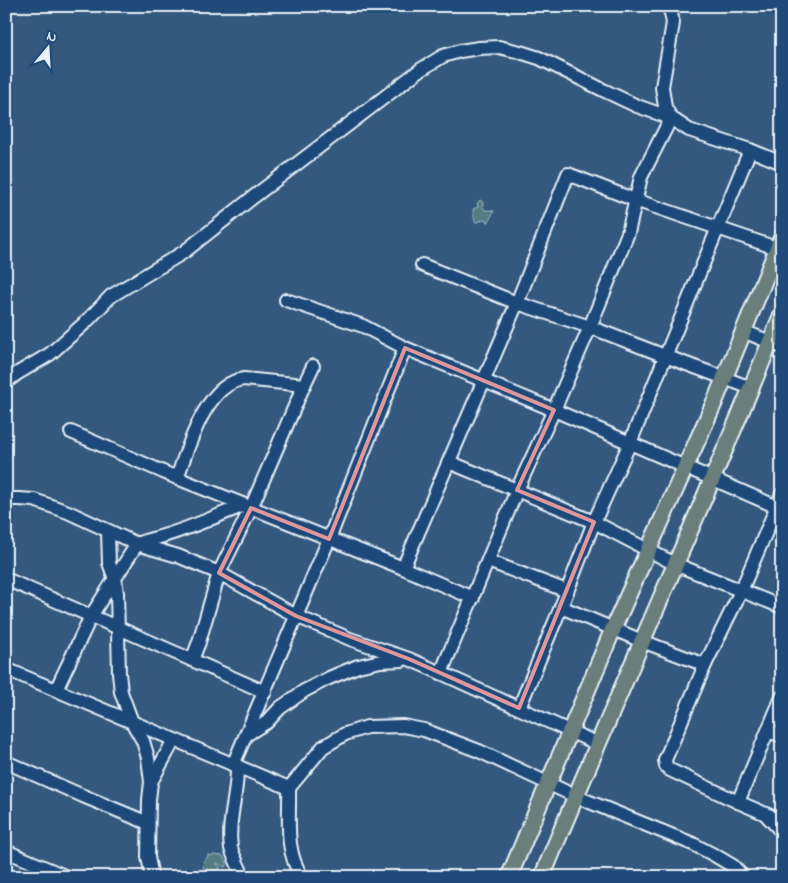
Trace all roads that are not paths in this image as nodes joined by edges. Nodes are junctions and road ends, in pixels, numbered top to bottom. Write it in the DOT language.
graph roads {
  1 [pos="668,6"];
  2 [pos="670,118"];
  3 [pos="750,150"];
  4 [pos="782,163"];
  5 [pos="635,200"];
  6 [pos="717,229"];
  7 [pos="780,245"];
  8 [pos="422,265"];
  9 [pos="286,300"];
  10 [pos="518,303"];
  11 [pos="782,314"];
  12 [pos="590,327"];
  13 [pos="743,331"];
  14 [pos="776,344"];
  15 [pos="405,348"];
  16 [pos="664,356"];
  17 [pos="313,366"];
  18 [pos="724,377"];
  19 [pos="485,380"];
  20 [pos="6,382"];
  21 [pos="304,386"];
  22 [pos="751,388"];
  23 [pos="554,410"];
  24 [pos="71,432"];
  25 [pos="630,443"];
  26 [pos="449,462"];
  27 [pos="686,468"];
  28 [pos="177,478"];
  29 [pos="712,480"];
  30 [pos="517,490"];
  31 [pos="782,494"];
  32 [pos="6,499"];
  33 [pos="247,506"];
  34 [pos="779,508"];
  35 [pos="594,522"];
  36 [pos="108,530"];
  37 [pos="329,539"];
  38 [pos="137,544"];
  39 [pos="648,550"];
  40 [pos="488,561"];
  41 [pos="675,564"];
  42 [pos="403,568"];
  43 [pos="219,573"];
  44 [pos="6,579"];
  45 [pos="115,579"];
  46 [pos="740,590"];
  47 [pos="567,591"];
  48 [pos="473,598"];
  49 [pos="561,607"];
  50 [pos="782,607"];
  51 [pos="91,616"];
  52 [pos="296,616"];
  53 [pos="118,628"];
  54 [pos="613,629"];
  55 [pos="642,641"];
  56 [pos="409,659"];
  57 [pos="192,660"];
  58 [pos="706,665"];
  59 [pos="6,669"];
  60 [pos="441,673"];
  61 [pos="56,690"];
  62 [pos="265,692"];
  63 [pos="782,697"];
  64 [pos="519,708"];
  65 [pos="132,722"];
  66 [pos="768,731"];
  67 [pos="570,732"];
  68 [pos="246,735"];
  69 [pos="782,736"];
  70 [pos="174,740"];
  71 [pos="598,744"];
  72 [pos="6,762"];
  73 [pos="235,766"];
  74 [pos="151,782"];
  75 [pos="548,784"];
  76 [pos="289,788"];
  77 [pos="575,796"];
  78 [pos="738,802"];
  79 [pos="766,815"];
  80 [pos="782,821"];
  81 [pos="148,823"];
  82 [pos="782,832"];
  83 [pos="7,854"];
  84 [pos="66,877"];
  85 [pos="152,877"];
  86 [pos="243,877"];
  87 [pos="302,877"];
  88 [pos="509,877"];
  89 [pos="542,877"];
  90 [pos="743,877"];
  1 -- 2 [label="street"];
  2 -- 3 [label="street"];
  2 -- 5 [label="street"];
  2 -- 20 [label="street"];
  3 -- 4 [label="street"];
  3 -- 6 [label="street"];
  5 -- 6 [label="street"];
  5 -- 10 [label="street"];
  5 -- 12 [label="street"];
  6 -- 7 [label="street"];
  6 -- 16 [label="street"];
  7 -- 13 [label="main road"];
  8 -- 10 [label="street"];
  9 -- 15 [label="street"];
  10 -- 12 [label="street"];
  10 -- 19 [label="street"];
  11 -- 14 [label="main road"];
  12 -- 16 [label="street"];
  12 -- 23 [label="street"];
  13 -- 14 [label="street"];
  13 -- 18 [label="main road"];
  14 -- 22 [label="main road"];
  15 -- 19 [label="street"];
  15 -- 37 [label="street"];
  16 -- 18 [label="street"];
  16 -- 25 [label="street"];
  17 -- 21 [label="street"];
  18 -- 22 [label="street"];
  18 -- 27 [label="main road"];
  19 -- 23 [label="street"];
  19 -- 26 [label="street"];
  21 -- 28 [label="street"];
  21 -- 33 [label="street"];
  22 -- 29 [label="main road"];
  23 -- 25 [label="street"];
  23 -- 30 [label="street"];
  24 -- 28 [label="street"];
  25 -- 27 [label="street"];
  25 -- 35 [label="street"];
  26 -- 30 [label="street"];
  26 -- 42 [label="street"];
  27 -- 29 [label="street"];
  27 -- 39 [label="main road"];
  28 -- 33 [label="street"];
  29 -- 34 [label="street"];
  29 -- 41 [label="main road"];
  30 -- 35 [label="street"];
  30 -- 40 [label="street"];
  31 -- 34 [label="street"];
  32 -- 36 [label="street"];
  33 -- 37 [label="street"];
  33 -- 38 [label="street"];
  33 -- 43 [label="street"];
  34 -- 46 [label="street"];
  35 -- 39 [label="street"];
  35 -- 47 [label="street"];
  36 -- 38 [label="street"];
  36 -- 45 [label="street"];
  37 -- 42 [label="street"];
  37 -- 52 [label="street"];
  38 -- 43 [label="street"];
  38 -- 45 [label="street"];
  39 -- 41 [label="street"];
  39 -- 54 [label="main road"];
  40 -- 47 [label="street"];
  40 -- 48 [label="street"];
  41 -- 46 [label="street"];
  41 -- 55 [label="main road"];
  42 -- 48 [label="street"];
  43 -- 52 [label="street"];
  43 -- 57 [label="street"];
  44 -- 51 [label="street"];
  45 -- 51 [label="street"];
  45 -- 53 [label="street"];
  46 -- 50 [label="street"];
  46 -- 58 [label="street"];
  47 -- 49 [label="street"];
  48 -- 60 [label="street"];
  49 -- 54 [label="street"];
  49 -- 64 [label="street"];
  51 -- 53 [label="street"];
  51 -- 61 [label="street"];
  52 -- 56 [label="street"];
  52 -- 62 [label="street"];
  53 -- 57 [label="street"];
  53 -- 65 [label="street"];
  54 -- 55 [label="street"];
  54 -- 67 [label="main road"];
  55 -- 58 [label="street"];
  55 -- 71 [label="main road"];
  56 -- 60 [label="street"];
  56 -- 68 [label="street"];
  57 -- 62 [label="street"];
  58 -- 78 [label="street"];
  59 -- 61 [label="street"];
  60 -- 64 [label="street"];
  61 -- 65 [label="street"];
  62 -- 68 [label="street"];
  63 -- 66 [label="street"];
  64 -- 67 [label="street"];
  65 -- 70 [label="street"];
  65 -- 74 [label="street"];
  66 -- 69 [label="street"];
  66 -- 78 [label="street"];
  67 -- 71 [label="street"];
  67 -- 75 [label="main road"];
  68 -- 73 [label="street"];
  70 -- 73 [label="street"];
  70 -- 74 [label="street"];
  71 -- 77 [label="main road"];
  72 -- 81 [label="street"];
  73 -- 76 [label="street"];
  73 -- 86 [label="street"];
  74 -- 81 [label="street"];
  75 -- 76 [label="street"];
  75 -- 77 [label="street"];
  75 -- 88 [label="main road"];
  76 -- 87 [label="street"];
  77 -- 89 [label="main road"];
  77 -- 90 [label="street"];
  78 -- 79 [label="street"];
  79 -- 80 [label="street"];
  79 -- 82 [label="street"];
  81 -- 85 [label="street"];
  83 -- 84 [label="street"];
}
